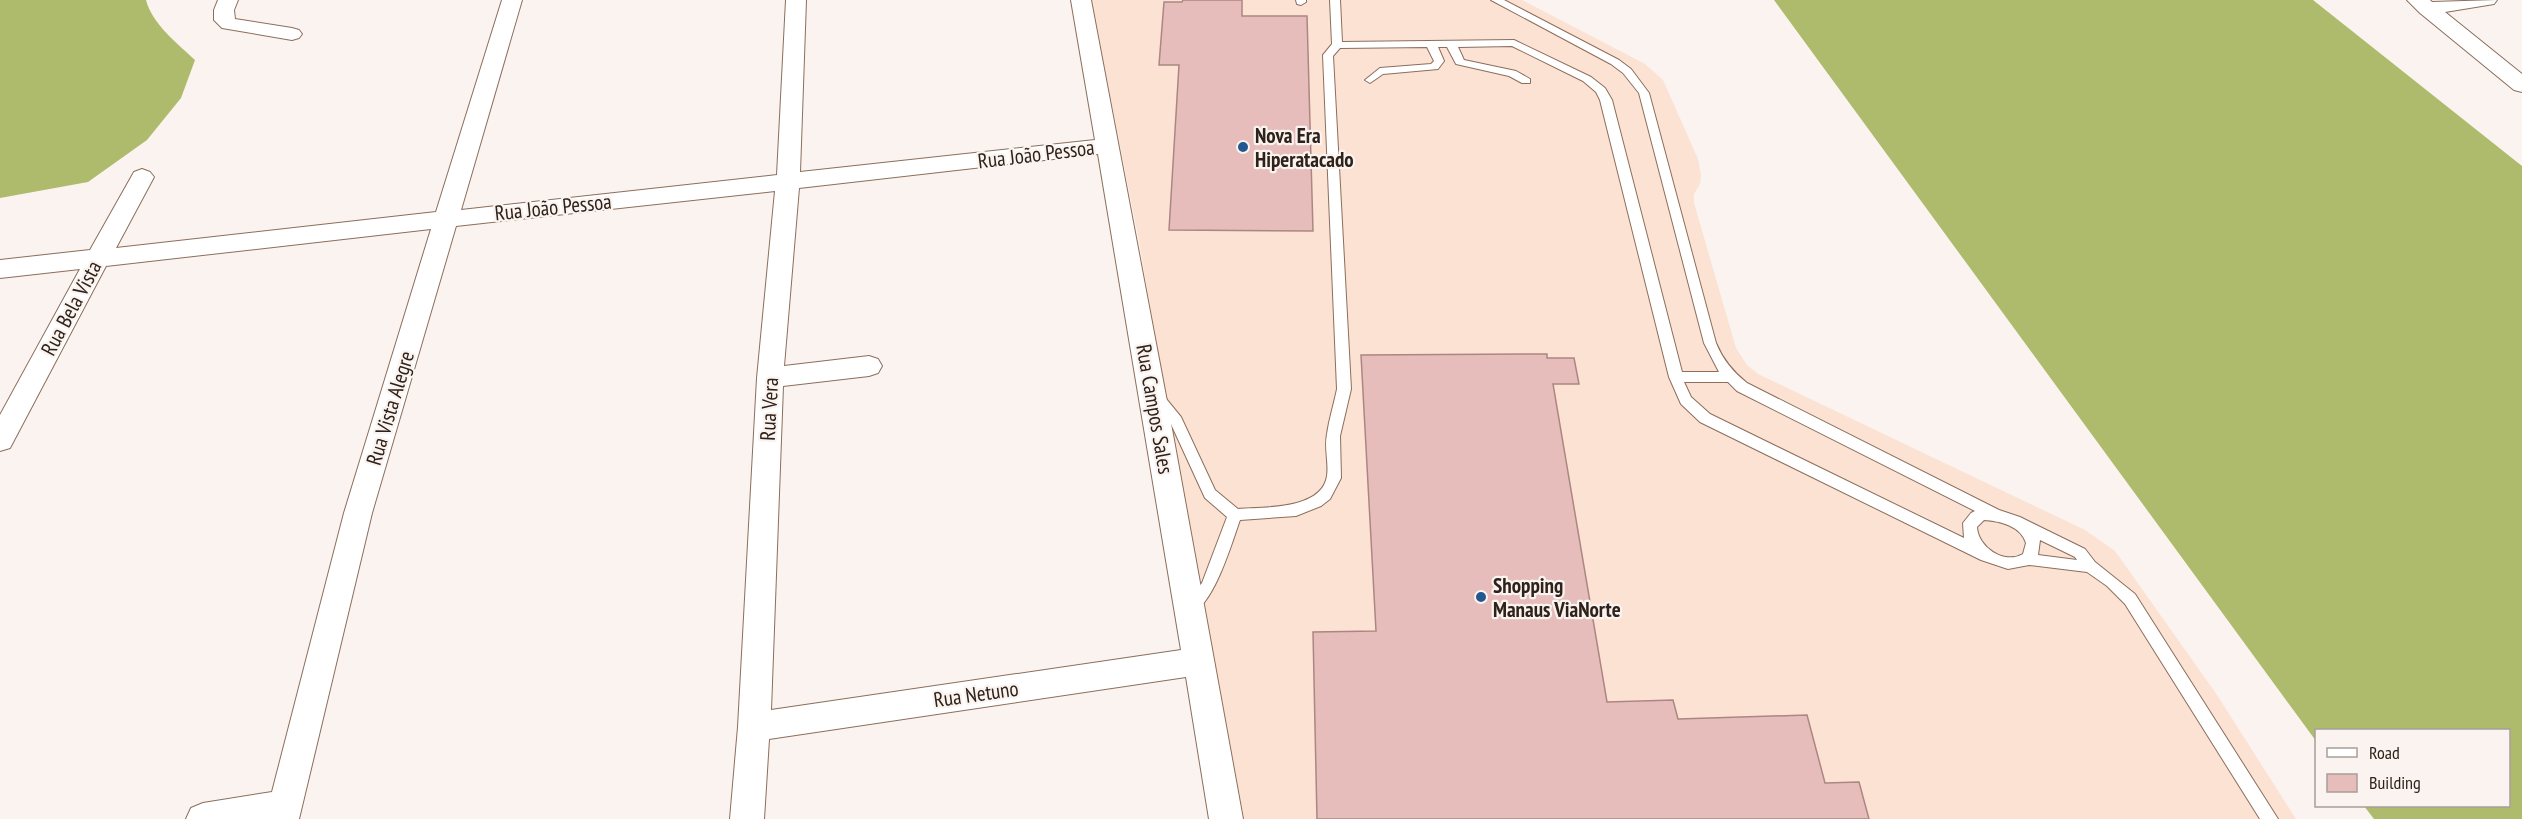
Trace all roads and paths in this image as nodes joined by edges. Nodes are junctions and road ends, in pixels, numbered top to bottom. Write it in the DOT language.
graph roads {
  1 [pos="228,0"];
  2 [pos="512,0"];
  3 [pos="796,0"];
  4 [pos="1081,0"];
  5 [pos="1335,0"];
  6 [pos="1496,0"];
  7 [pos="2487,0"];
  8 [pos="2422,5"];
  9 [pos="292,34"];
  10 [pos="1431,44"];
  11 [pos="1451,44"];
  12 [pos="1337,45"];
  13 [pos="1370,80"];
  14 [pos="1526,81"];
  15 [pos="2522,85"];
  16 [pos="1106,146"];
  17 [pos="142,177"];
  18 [pos="789,181"];
  19 [pos="447,219"];
  20 [pos="98,259"];
  21 [pos="0,269"];
  22 [pos="869,366"];
  23 [pos="1676,377"];
  24 [pos="1730,377"];
  25 [pos="770,378"];
  26 [pos="1153,396"];
  27 [pos="0,440"];
  28 [pos="1994,514"];
  29 [pos="1235,515"];
  30 [pos="2015,521"];
  31 [pos="1986,556"];
  32 [pos="2027,559"];
  33 [pos="2090,566"];
  34 [pos="1189,608"];
  35 [pos="1198,661"];
  36 [pos="754,728"];
  37 [pos="283,812"];
  38 [pos="203,819"];
  39 [pos="747,819"];
  40 [pos="1226,819"];
  41 [pos="2270,819"];
  1 -- 9 [label="street"];
  2 -- 19 [label="street, Rua Vista Alegre"];
  3 -- 18 [label="street, Rua Vera"];
  4 -- 16 [label="street, Rua Campos Sales"];
  5 -- 12 [label="lane"];
  6 -- 24 [label="lane"];
  7 -- 8 [label="street"];
  8 -- 15 [label="street"];
  10 -- 11 [label="lane"];
  10 -- 12 [label="lane"];
  10 -- 13 [label="lane"];
  11 -- 14 [label="lane"];
  11 -- 23 [label="lane"];
  12 -- 29 [label="lane"];
  16 -- 18 [label="street, Rua João Pessoa"];
  16 -- 26 [label="street, Rua Campos Sales"];
  17 -- 20 [label="street, Rua Bela Vista"];
  18 -- 19 [label="street, Rua João Pessoa"];
  18 -- 25 [label="street, Rua Vera"];
  19 -- 20 [label="street, Rua João Pessoa"];
  19 -- 37 [label="street, Rua Vista Alegre"];
  20 -- 21 [label="street, Rua João Pessoa"];
  20 -- 27 [label="street, Rua Bela Vista"];
  22 -- 25 [label="street"];
  23 -- 24 [label="lane"];
  23 -- 31 [label="lane"];
  24 -- 28 [label="lane"];
  25 -- 36 [label="street, Rua Vera"];
  26 -- 29 [label="lane"];
  26 -- 34 [label="street, Rua Campos Sales"];
  28 -- 30 [label="lane"];
  28 -- 31 [label="lane"];
  29 -- 34 [label="lane"];
  30 -- 32 [label="lane"];
  30 -- 33 [label="lane"];
  31 -- 32 [label="lane"];
  32 -- 33 [label="lane"];
  33 -- 41 [label="lane"];
  34 -- 35 [label="street, Rua Campos Sales"];
  35 -- 36 [label="street, Rua Netuno"];
  35 -- 40 [label="street, Rua Campos Sales"];
  36 -- 39 [label="street, Rua Vera"];
  37 -- 38 [label="street"];
}
